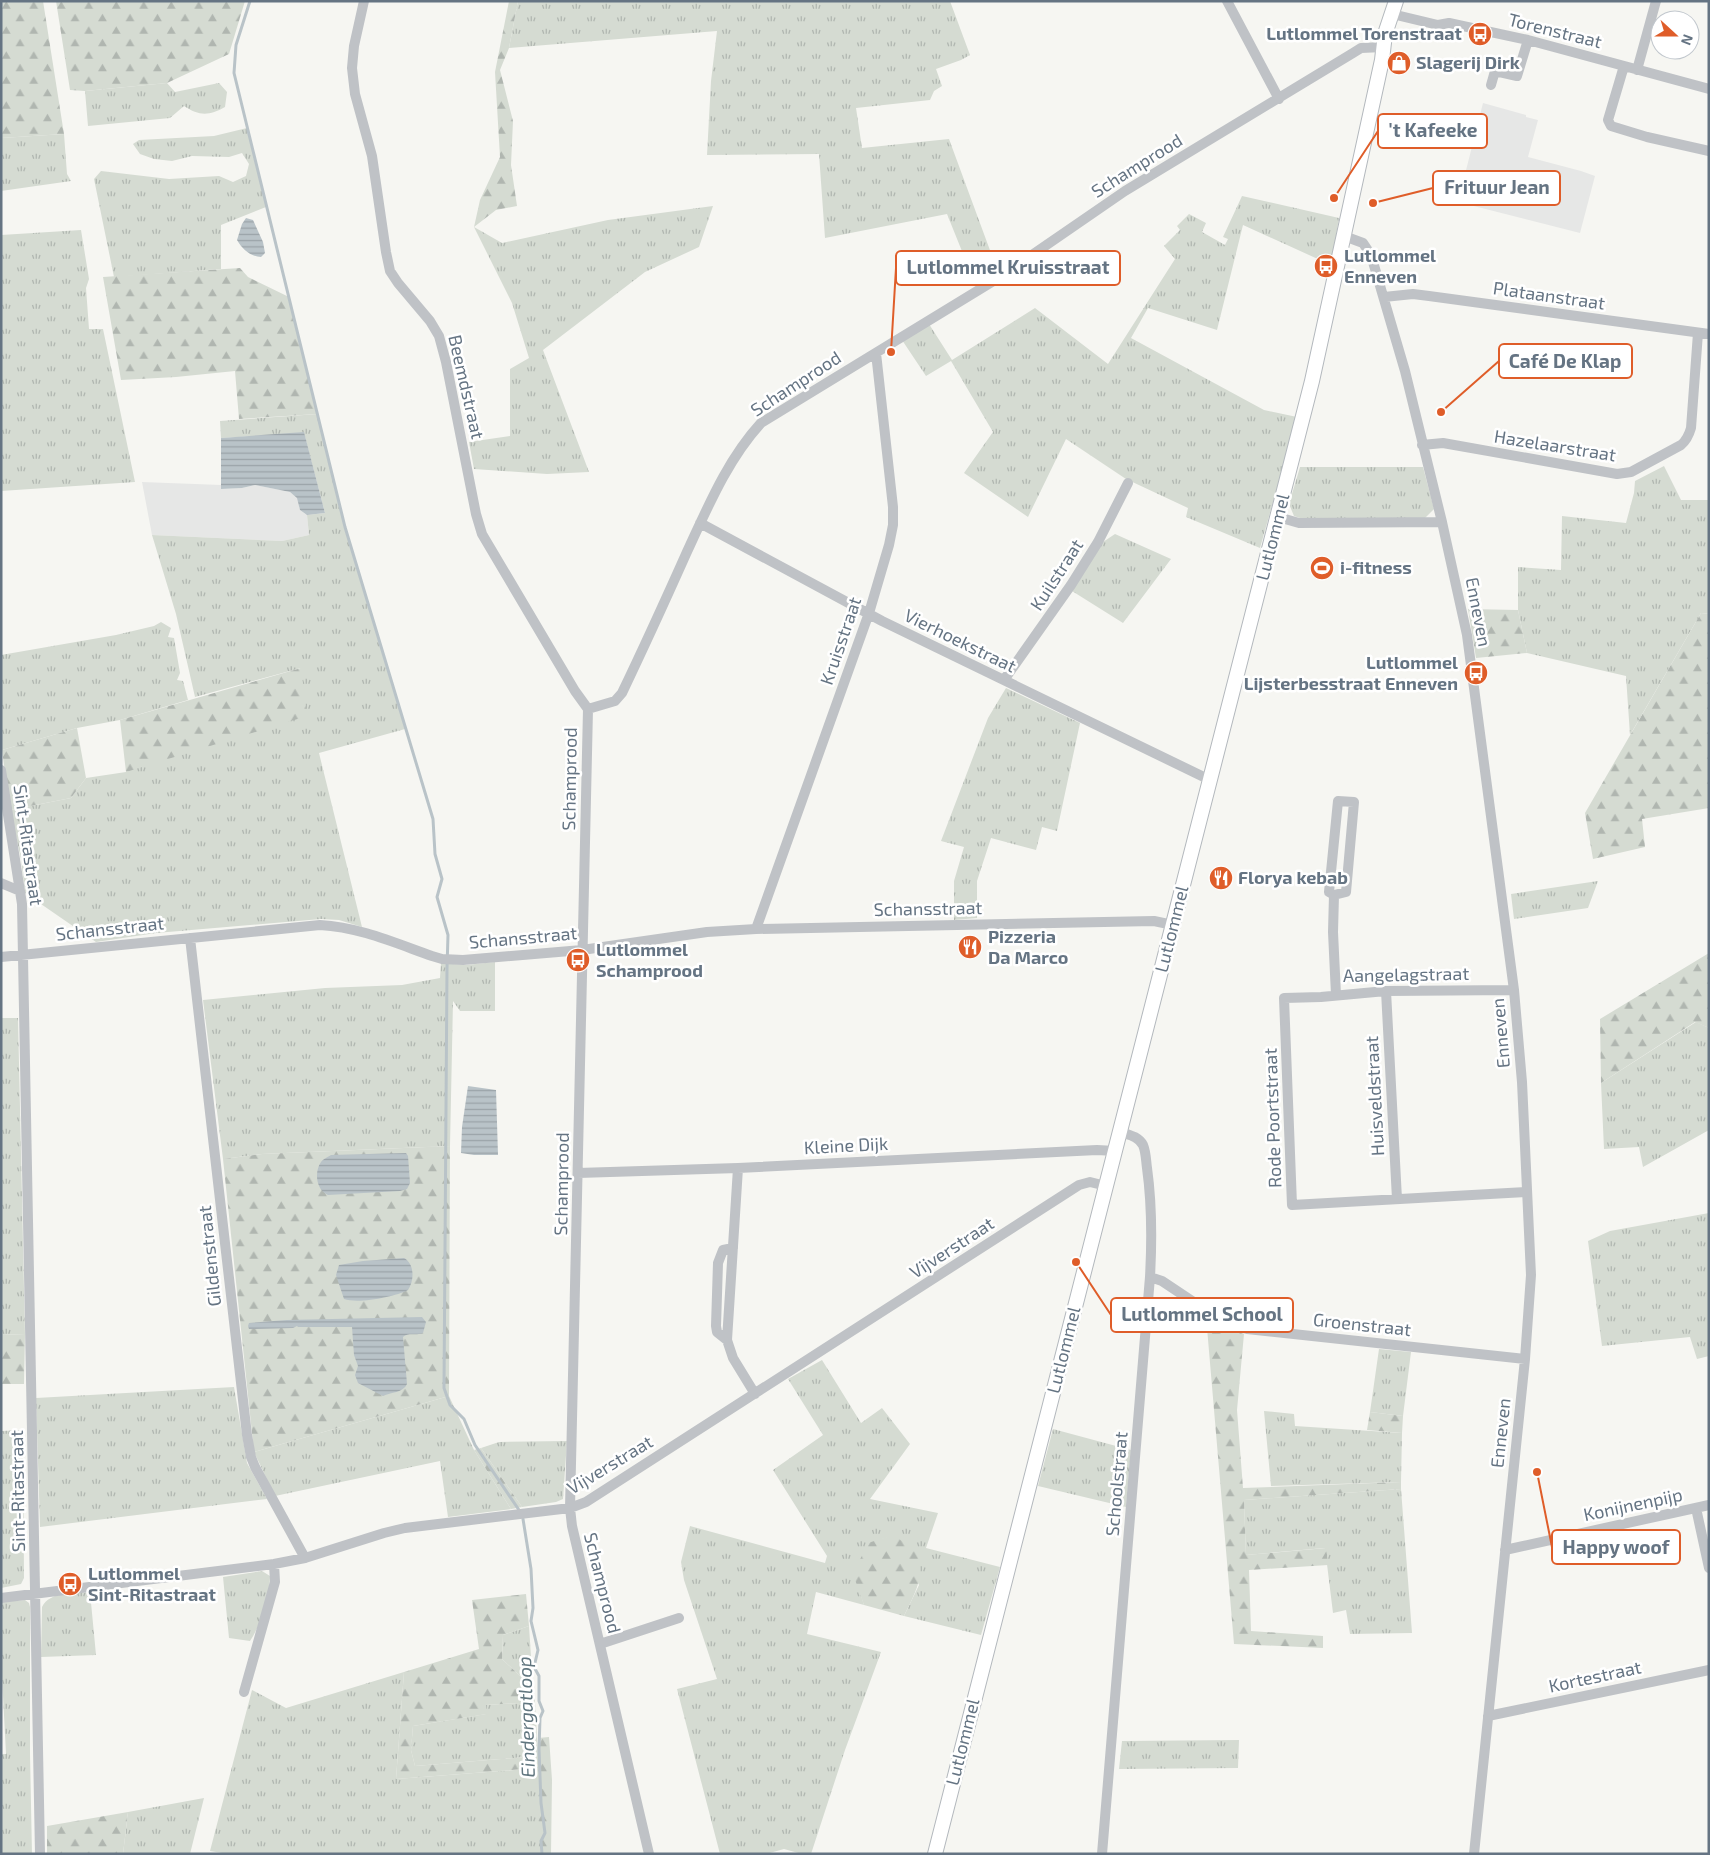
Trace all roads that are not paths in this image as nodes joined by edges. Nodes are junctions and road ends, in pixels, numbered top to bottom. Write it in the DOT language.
graph roads {
  1 [pos="364,1"];
  2 [pos="1227,1"];
  3 [pos="1656,1"];
  4 [pos="1394,7"];
  5 [pos="1528,40"];
  6 [pos="1383,47"];
  7 [pos="1624,66"];
  8 [pos="1637,70"];
  9 [pos="1491,85"];
  10 [pos="1709,89"];
  11 [pos="1279,99"];
  12 [pos="1709,151"];
  13 [pos="1344,236"];
  14 [pos="1384,297"];
  15 [pos="1703,334"];
  16 [pos="876,353"];
  17 [pos="1422,445"];
  18 [pos="1128,483"];
  19 [pos="1278,517"];
  20 [pos="1442,522"];
  21 [pos="700,523"];
  22 [pos="869,613"];
  23 [pos="1004,680"];
  24 [pos="588,709"];
  25 [pos="1,770"];
  26 [pos="1210,780"];
  27 [pos="1,883"];
  28 [pos="20,891"];
  29 [pos="1334,895"];
  30 [pos="1173,925"];
  31 [pos="756,929"];
  32 [pos="190,938"];
  33 [pos="582,950"];
  34 [pos="23,954"];
  35 [pos="1,956"];
  36 [pos="1514,990"];
  37 [pos="1386,991"];
  38 [pos="1336,995"];
  39 [pos="1120,1132"];
  40 [pos="1115,1151"];
  41 [pos="738,1168"];
  42 [pos="578,1173"];
  43 [pos="1106,1186"];
  44 [pos="1526,1192"];
  45 [pos="1397,1199"];
  46 [pos="733,1248"];
  47 [pos="1150,1277"];
  48 [pos="726,1340"];
  49 [pos="1525,1359"];
  50 [pos="754,1394"];
  51 [pos="1709,1505"];
  52 [pos="570,1508"];
  53 [pos="1696,1508"];
  54 [pos="1505,1550"];
  55 [pos="305,1558"];
  56 [pos="274,1564"];
  57 [pos="1709,1568"];
  58 [pos="36,1594"];
  59 [pos="1,1598"];
  60 [pos="679,1618"];
  61 [pos="600,1644"];
  62 [pos="1709,1670"];
  63 [pos="244,1692"];
  64 [pos="1488,1716"];
  65 [pos="40,1854"];
  66 [pos="649,1854"];
  67 [pos="935,1854"];
  68 [pos="1102,1854"];
  69 [pos="1474,1854"];
  1 -- 24 [label="street, Beemdstraat"];
  2 -- 11 [label="street"];
  3 -- 8 [label="street"];
  4 -- 5 [label="street, Torenstraat"];
  4 -- 6 [label="main road, Lutlommel"];
  5 -- 7 [label="street, Torenstraat"];
  5 -- 9 [label="street"];
  6 -- 11 [label="street, Schamprood"];
  6 -- 13 [label="main road, Lutlommel"];
  7 -- 8 [label="street, Torenstraat"];
  7 -- 12 [label="street"];
  8 -- 10 [label="street, Torenstraat"];
  11 -- 16 [label="street, Schamprood"];
  13 -- 14 [label="street, Enneven"];
  13 -- 19 [label="main road, Lutlommel"];
  14 -- 15 [label="street, Plataanstraat"];
  14 -- 17 [label="street, Enneven"];
  15 -- 17 [label="street, Hazelaarstraat"];
  16 -- 21 [label="street, Schamprood"];
  16 -- 22 [label="street, Kruisstraat"];
  17 -- 20 [label="street, Enneven"];
  18 -- 23 [label="street, Kuilstraat"];
  19 -- 20 [label="street"];
  19 -- 26 [label="main road, Lutlommel"];
  20 -- 36 [label="street, Enneven"];
  21 -- 22 [label="street, Vierhoekstraat"];
  21 -- 24 [label="street, Schamprood"];
  22 -- 23 [label="street, Vierhoekstraat"];
  22 -- 31 [label="street, Kruisstraat"];
  23 -- 26 [label="street, Vierhoekstraat"];
  24 -- 33 [label="street, Schamprood"];
  25 -- 28 [label="street, Sint-Ritastraat"];
  26 -- 30 [label="main road, Lutlommel"];
  27 -- 28 [label="street"];
  28 -- 34 [label="street, Sint-Ritastraat"];
  29 -- 29 [label="street, Aangelagstraat"];
  29 -- 38 [label="street, Aangelagstraat"];
  30 -- 31 [label="street, Schansstraat"];
  30 -- 39 [label="main road, Lutlommel"];
  31 -- 33 [label="street, Schansstraat"];
  32 -- 33 [label="street, Schansstraat"];
  32 -- 34 [label="street, Schansstraat"];
  32 -- 55 [label="street, Gildenstraat"];
  33 -- 42 [label="street, Schamprood"];
  34 -- 35 [label="street, Schansstraat"];
  34 -- 58 [label="street, Sint-Ritastraat"];
  36 -- 37 [label="street, Aangelagstraat"];
  36 -- 44 [label="street, Enneven"];
  37 -- 38 [label="street, Aangelagstraat"];
  37 -- 45 [label="street, Huisveldstraat"];
  38 -- 45 [label="street, Rode Poortstraat"];
  39 -- 40 [label="main road, Lutlommel"];
  39 -- 47 [label="street, Schoolstraat"];
  40 -- 41 [label="street, Kleine Dijk"];
  40 -- 43 [label="main road, Lutlommel"];
  41 -- 42 [label="street, Kleine Dijk"];
  41 -- 46 [label="street"];
  42 -- 52 [label="street, Schamprood"];
  43 -- 50 [label="street, Vijverstraat"];
  43 -- 67 [label="main road, Lutlommel"];
  44 -- 45 [label="street, Rode Poortstraat"];
  44 -- 49 [label="street, Enneven"];
  46 -- 48 [label="street"];
  46 -- 48 [label="street"];
  47 -- 49 [label="street, Groenstraat"];
  47 -- 68 [label="street, Schoolstraat"];
  48 -- 50 [label="street"];
  49 -- 54 [label="street, Enneven"];
  50 -- 52 [label="street, Vijverstraat"];
  51 -- 53 [label="street, Konijnenpijp"];
  52 -- 55 [label="street, Vijverstraat"];
  52 -- 61 [label="street, Schamprood"];
  53 -- 54 [label="street, Konijnenpijp"];
  53 -- 57 [label="street"];
  54 -- 64 [label="street, Enneven"];
  55 -- 56 [label="street, Vijverstraat"];
  56 -- 58 [label="street, Vijverstraat"];
  56 -- 63 [label="street"];
  58 -- 59 [label="street, Vijverstraat"];
  58 -- 65 [label="street, Sint-Ritastraat"];
  60 -- 61 [label="street"];
  61 -- 66 [label="street, Schamprood"];
  62 -- 64 [label="street, Kortestraat"];
  64 -- 69 [label="street, Enneven"];
}
